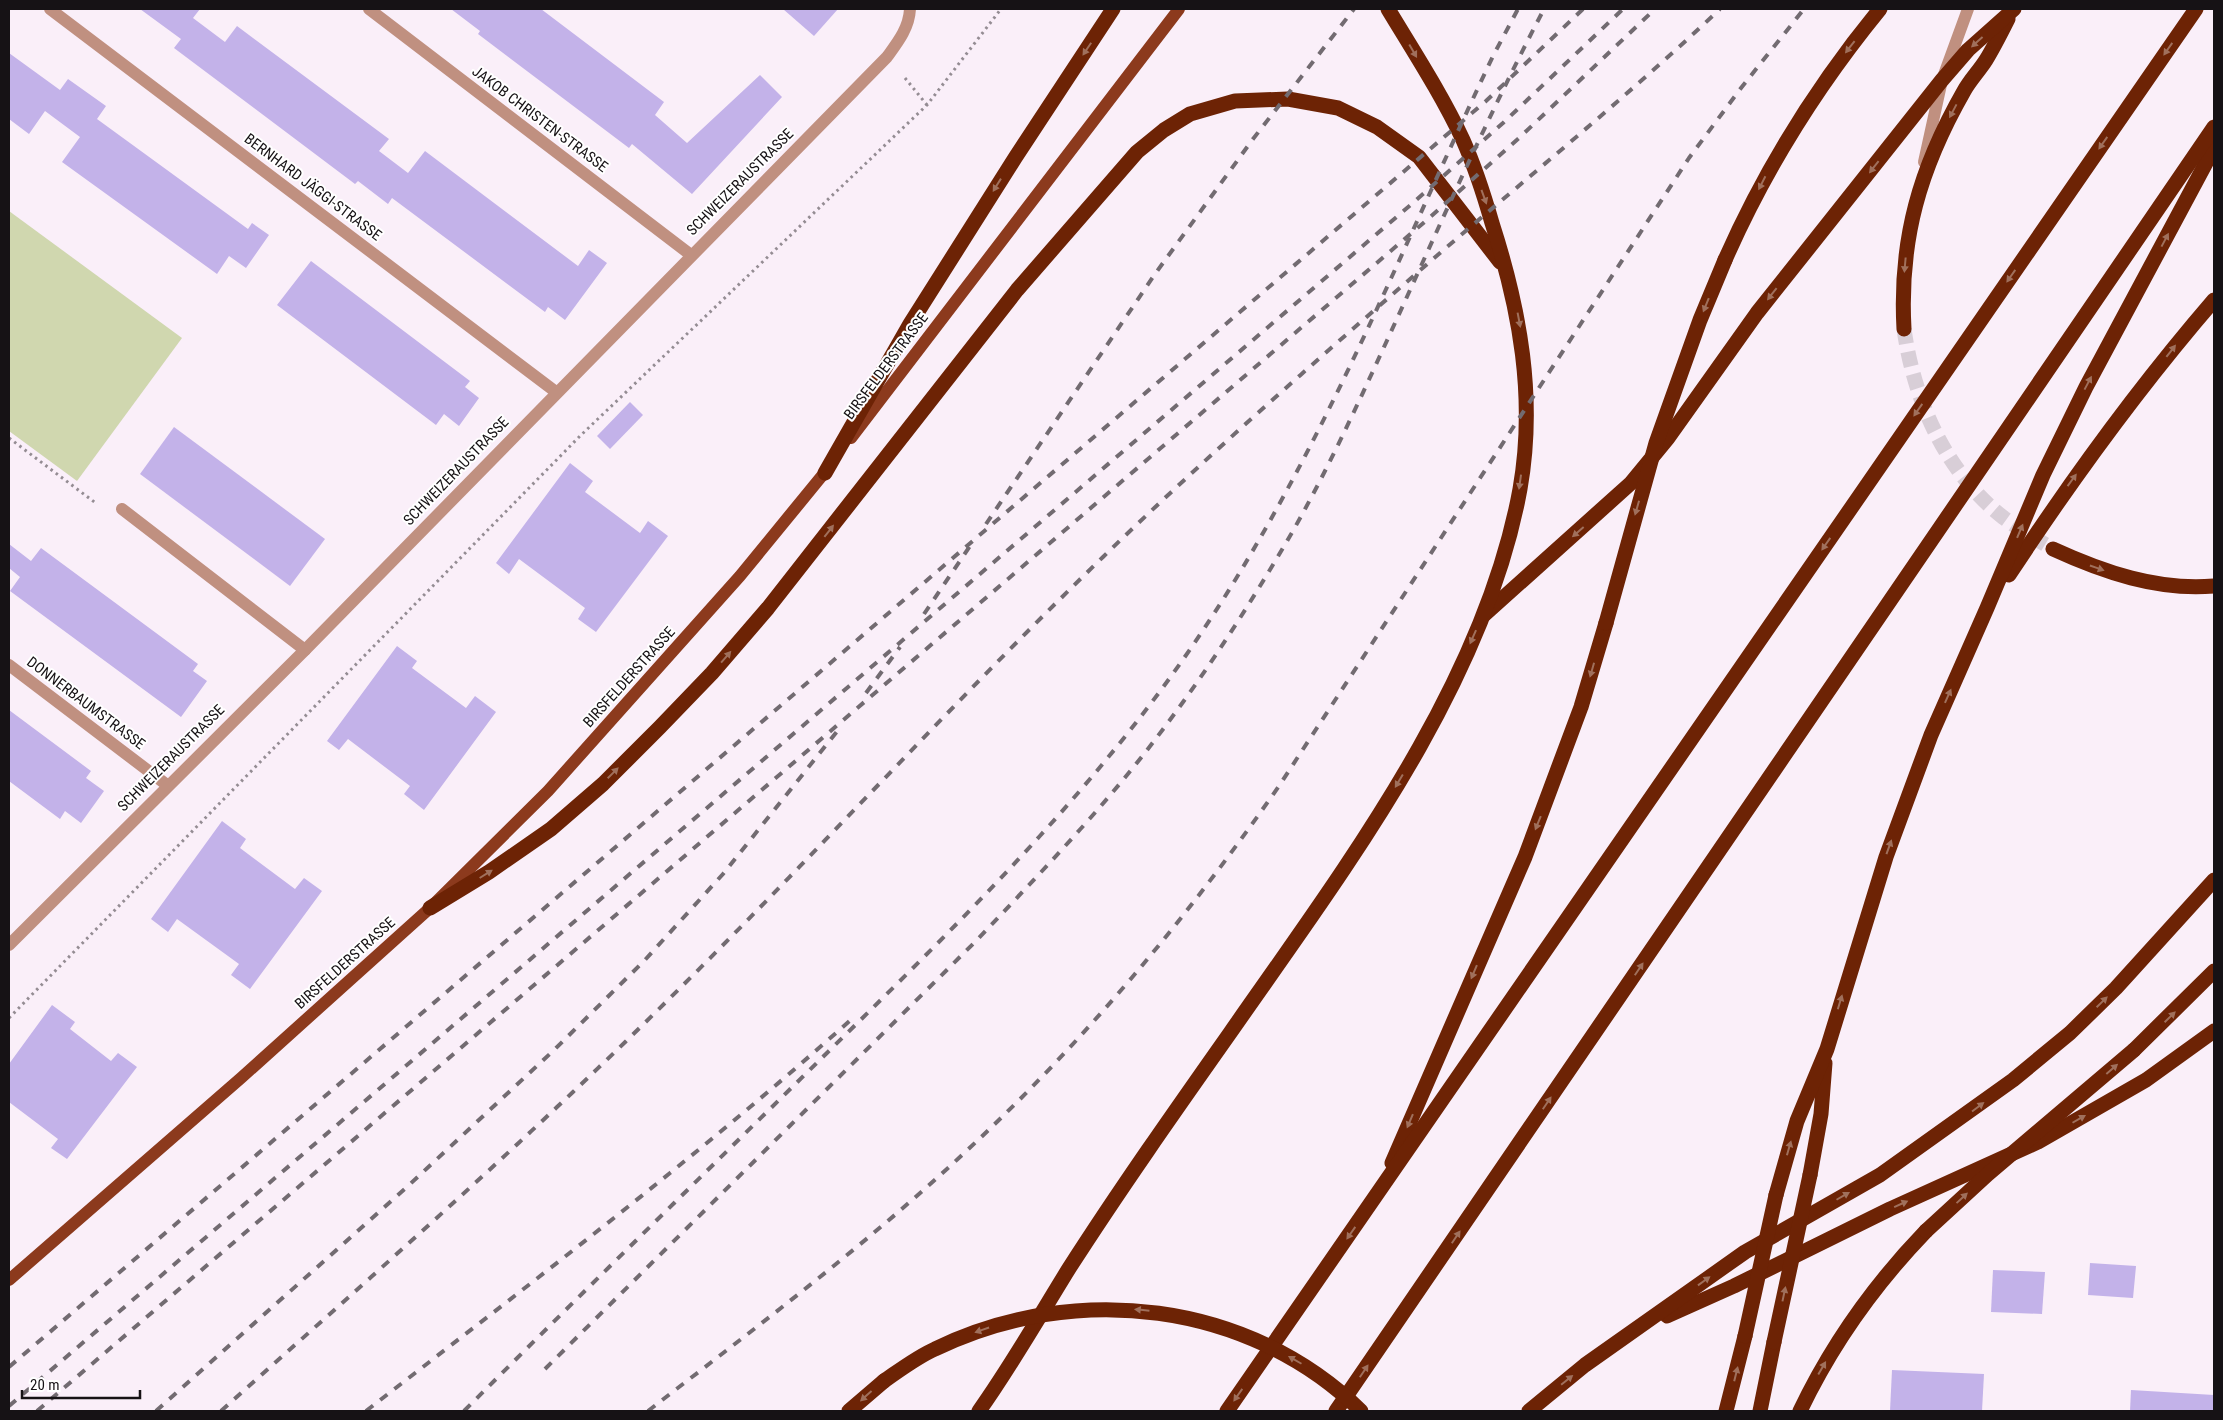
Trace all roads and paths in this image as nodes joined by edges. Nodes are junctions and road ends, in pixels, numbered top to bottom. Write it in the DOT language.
graph roads {
  1 [pos="50,9"];
  2 [pos="370,9"];
  3 [pos="910,9"];
  4 [pos="1001,9"];
  5 [pos="1114,9"];
  6 [pos="1178,9"];
  7 [pos="1388,9"];
  8 [pos="1880,9"];
  9 [pos="1968,9"];
  10 [pos="2014,9"];
  11 [pos="2196,9"];
  12 [pos="887,57"];
  13 [pos="1942,80"];
  14 [pos="927,105"];
  15 [pos="2214,127"];
  16 [pos="2214,148"];
  17 [pos="1918,190"];
  18 [pos="691,255"];
  19 [pos="1508,272"];
  20 [pos="2214,300"];
  21 [pos="1904,329"];
  22 [pos="556,392"];
  23 [pos="9,438"];
  24 [pos="825,473"];
  25 [pos="122,509"];
  26 [pos="2052,549"];
  27 [pos="2214,586"];
  28 [pos="1988,608"];
  29 [pos="1483,616"];
  30 [pos="305,650"];
  31 [pos="9,665"];
  32 [pos="167,785"];
  33 [pos="2214,880"];
  34 [pos="430,908"];
  35 [pos="9,945"];
  36 [pos="2214,971"];
  37 [pos="9,1018"];
  38 [pos="2214,1031"];
  39 [pos="1827,1049"];
  40 [pos="1379,1193"];
  41 [pos="9,1280"];
  42 [pos="1636,1330"];
  43 [pos="993,1391"];
  44 [pos="849,1411"];
  45 [pos="979,1411"];
  46 [pos="988,1411"];
  47 [pos="1227,1411"];
  48 [pos="1336,1411"];
  49 [pos="1361,1411"];
  50 [pos="1529,1411"];
  51 [pos="1726,1411"];
  52 [pos="1760,1411"];
  53 [pos="1800,1411"];
  1 -- 22 [label="street, BERNHARD JÄGGI-STRASSE"];
  2 -- 18 [label="street, JAKOB CHRISTEN-STRASSE"];
  3 -- 12 [label="street, SCHWEIZERAUSTRASSE"];
  4 -- 14 [label="path"];
  5 -- 24 [label="highway, one-way"];
  6 -- 24 [label="main road, BIRSFELDERSTRASSE"];
  7 -- 19 [label="highway, one-way"];
  8 -- 40 [label="highway, one-way, bridge"];
  9 -- 13 [label="street"];
  10 -- 13 [label="highway, one-way"];
  10 -- 17 [label="highway, one-way"];
  11 -- 40 [label="highway, one-way"];
  12 -- 14 [label="path"];
  12 -- 18 [label="street, SCHWEIZERAUSTRASSE"];
  13 -- 17 [label="street"];
  13 -- 29 [label="highway, one-way"];
  14 -- 37 [label="path"];
  48 -- 15 [label="highway, one-way"];
  28 -- 16 [label="highway, one-way"];
  17 -- 21 [label="highway, one-way"];
  18 -- 22 [label="street, SCHWEIZERAUSTRASSE"];
  19 -- 29 [label="highway, one-way"];
  34 -- 19 [label="highway, one-way"];
  28 -- 20 [label="highway, one-way"];
  22 -- 30 [label="street, SCHWEIZERAUSTRASSE"];
  23 -- 25 [label="path"];
  24 -- 34 [label="main road, BIRSFELDERSTRASSE"];
  25 -- 30 [label="street"];
  26 -- 27 [label="highway, one-way"];
  39 -- 28 [label="highway, one-way"];
  29 -- 43 [label="highway, one-way"];
  30 -- 32 [label="street, SCHWEIZERAUSTRASSE"];
  31 -- 32 [label="street, DONNERBAUMSTRASSE"];
  32 -- 35 [label="street, SCHWEIZERAUSTRASSE"];
  42 -- 33 [label="highway, one-way"];
  34 -- 41 [label="main road, BIRSFELDERSTRASSE"];
  53 -- 36 [label="highway, one-way, bridge"];
  42 -- 38 [label="highway, one-way"];
  51 -- 39 [label="highway, one-way, bridge"];
  52 -- 39 [label="highway, one-way, bridge"];
  40 -- 47 [label="highway, one-way"];
  50 -- 42 [label="highway, one-way"];
  43 -- 45 [label="highway"];
  43 -- 46 [label="highway"];
  49 -- 44 [label="highway, one-way, bridge"];
}
